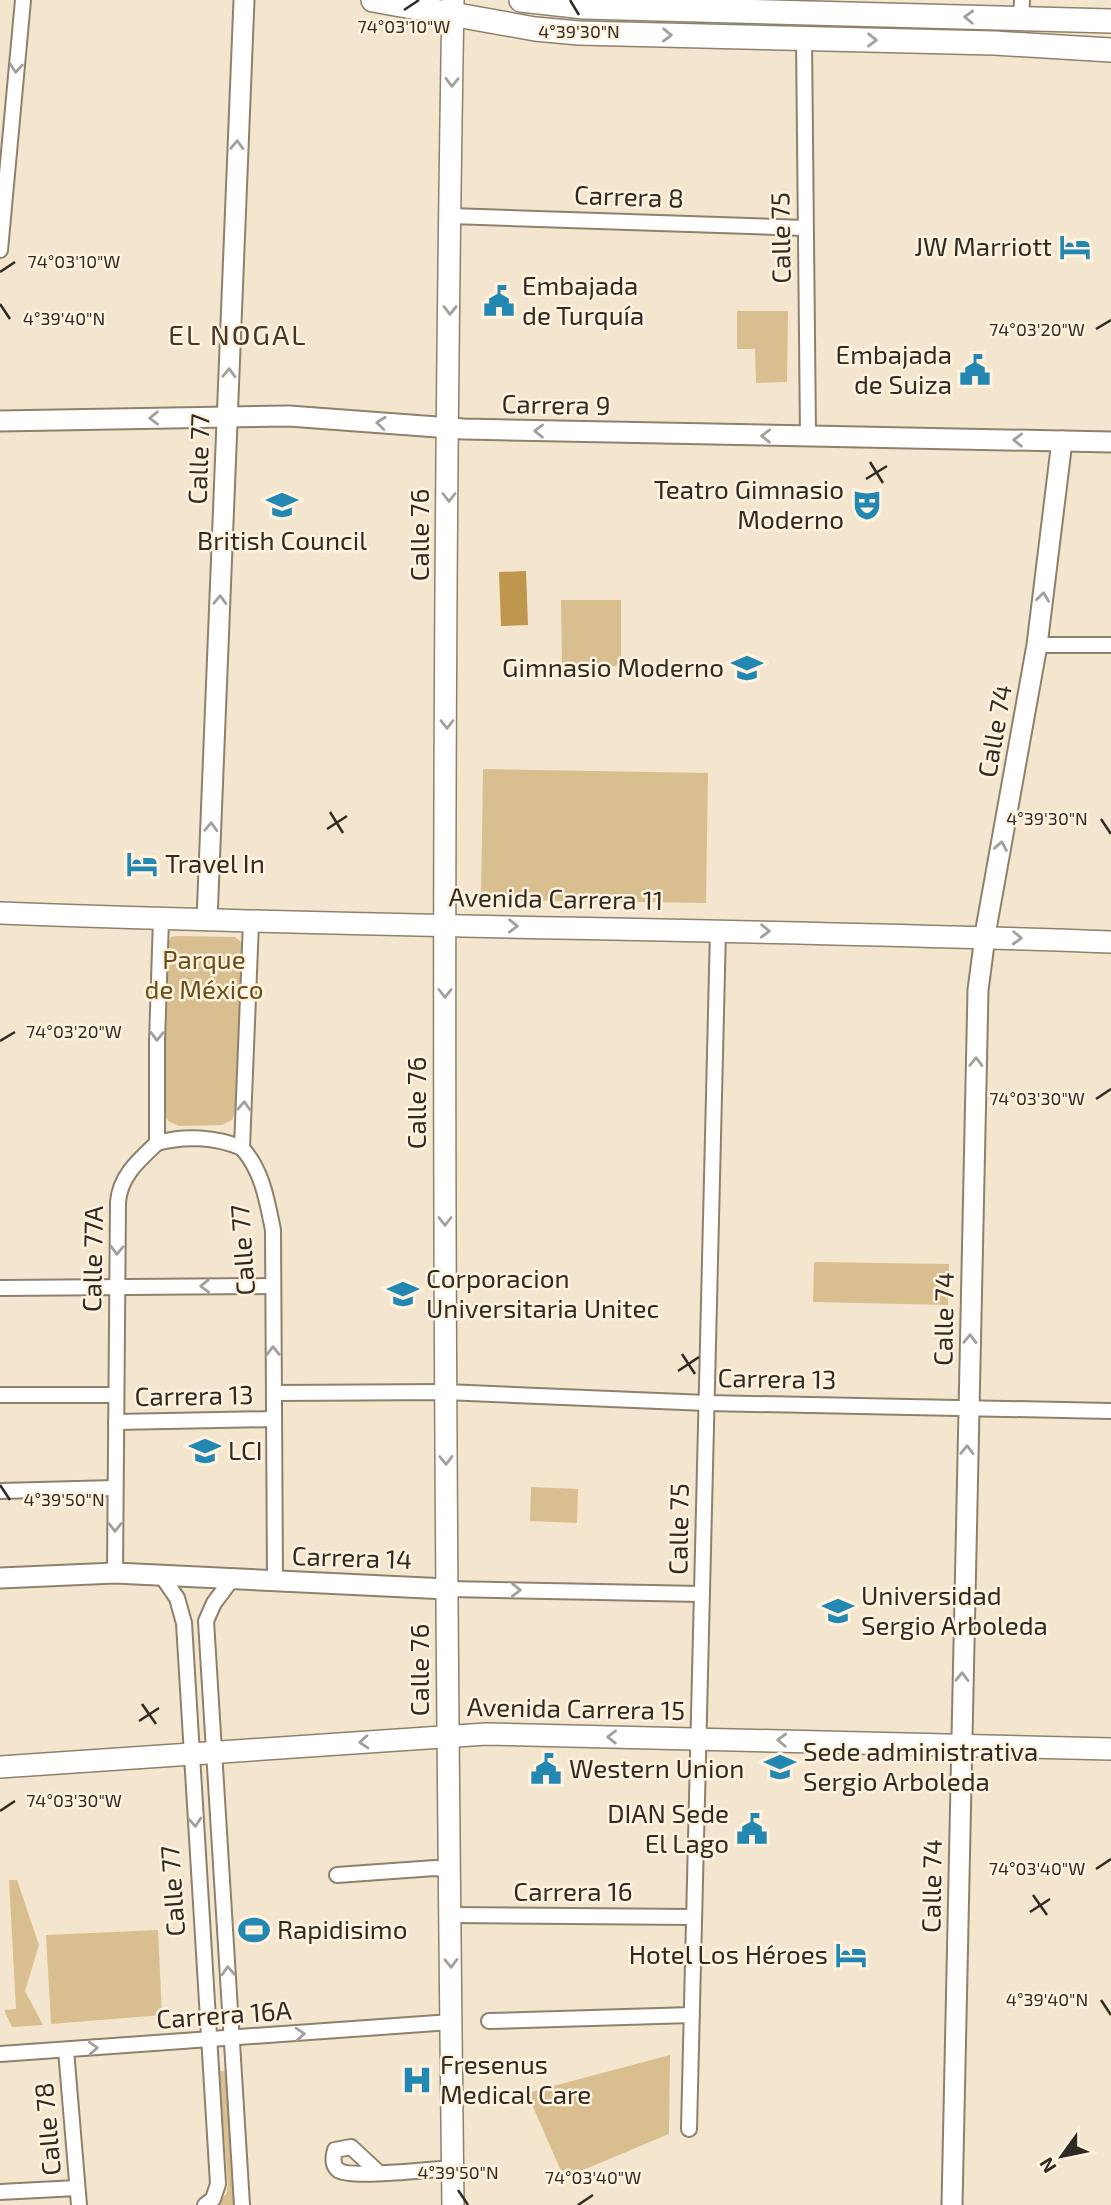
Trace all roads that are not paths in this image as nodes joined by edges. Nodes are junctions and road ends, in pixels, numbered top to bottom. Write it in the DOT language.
graph roads {
  1 [pos="23,0"];
  2 [pos="244,0"];
  3 [pos="373,0"];
  4 [pos="521,0"];
  5 [pos="646,4"];
  6 [pos="453,7"];
  7 [pos="934,8"];
  8 [pos="1021,9"];
  9 [pos="1111,21"];
  10 [pos="804,38"];
  11 [pos="1111,50"];
  12 [pos="451,216"];
  13 [pos="805,228"];
  14 [pos="0,250"];
  15 [pos="227,417"];
  16 [pos="0,421"];
  17 [pos="449,429"];
  18 [pos="808,436"];
  19 [pos="1062,440"];
  20 [pos="1111,442"];
  21 [pos="1037,645"];
  22 [pos="1111,645"];
  23 [pos="0,913"];
  24 [pos="161,919"];
  25 [pos="207,920"];
  26 [pos="251,922"];
  27 [pos="445,925"];
  28 [pos="718,930"];
  29 [pos="985,937"];
  30 [pos="1111,942"];
  31 [pos="157,1143"];
  32 [pos="242,1148"];
  33 [pos="273,1286"];
  34 [pos="116,1287"];
  35 [pos="0,1288"];
  36 [pos="446,1392"];
  37 [pos="274,1393"];
  38 [pos="0,1395"];
  39 [pos="116,1395"];
  40 [pos="707,1403"];
  41 [pos="968,1407"];
  42 [pos="1111,1411"];
  43 [pos="274,1419"];
  44 [pos="116,1422"];
  45 [pos="116,1488"];
  46 [pos="0,1491"];
  47 [pos="115,1573"];
  48 [pos="161,1575"];
  49 [pos="0,1578"];
  50 [pos="232,1579"];
  51 [pos="275,1581"];
  52 [pos="447,1589"];
  53 [pos="702,1594"];
  54 [pos="449,1736"];
  55 [pos="699,1738"];
  56 [pos="961,1745"];
  57 [pos="1111,1749"];
  58 [pos="214,1752"];
  59 [pos="191,1754"];
  60 [pos="0,1767"];
  61 [pos="450,1870"];
  62 [pos="337,1875"];
  63 [pos="450,1915"];
  64 [pos="694,1917"];
  65 [pos="692,2015"];
  66 [pos="489,2021"];
  67 [pos="452,2022"];
  68 [pos="232,2039"];
  69 [pos="209,2041"];
  70 [pos="66,2050"];
  71 [pos="0,2054"];
  72 [pos="689,2129"];
  73 [pos="453,2168"];
  74 [pos="379,2173"];
  75 [pos="77,2188"];
  76 [pos="0,2192"];
  77 [pos="79,2205"];
  78 [pos="205,2205"];
  79 [pos="242,2205"];
  80 [pos="453,2205"];
  81 [pos="952,2205"];
  1 -- 14 [label="street, one-way"];
  15 -- 2 [label="street, Calle 77, one-way"];
  3 -- 6 [label="main road"];
  4 -- 5 [label="main road"];
  5 -- 7 [label="main road"];
  6 -- 10 [label="main road, one-way"];
  6 -- 12 [label="main road, Calle 76, one-way"];
  8 -- 7 [label="main road, one-way"];
  8 -- 9 [label="main road"];
  10 -- 11 [label="main road, one-way"];
  10 -- 13 [label="street, Calle 75"];
  12 -- 13 [label="street, Carrera 8"];
  12 -- 17 [label="main road, Calle 76, one-way"];
  13 -- 18 [label="street, Calle 75"];
  15 -- 16 [label="street, Carrera 9, one-way"];
  17 -- 15 [label="street, Carrera 9, one-way"];
  25 -- 15 [label="street, Calle 77, one-way"];
  18 -- 17 [label="street, Carrera 9, one-way"];
  17 -- 27 [label="main road, Calle 76, one-way"];
  19 -- 18 [label="street, Carrera 9, one-way"];
  19 -- 20 [label="street, Carrera 9"];
  21 -- 19 [label="street, Calle 74, one-way"];
  21 -- 22 [label="street"];
  29 -- 21 [label="street, Calle 74, one-way"];
  23 -- 24 [label="main road, Avenida Carrera 11"];
  24 -- 25 [label="main road, Avenida Carrera 11"];
  24 -- 31 [label="street, one-way"];
  25 -- 26 [label="main road, Avenida Carrera 11"];
  26 -- 27 [label="main road, Avenida Carrera 11"];
  32 -- 26 [label="street, one-way"];
  27 -- 28 [label="main road, Avenida Carrera 11, one-way"];
  27 -- 36 [label="main road, Calle 76, one-way"];
  28 -- 29 [label="main road, Avenida Carrera 11, one-way"];
  28 -- 40 [label="street, Calle 75"];
  29 -- 30 [label="main road, Avenida Carrera 11, one-way"];
  41 -- 29 [label="street, Calle 74, one-way"];
  31 -- 32 [label="street"];
  31 -- 34 [label="street, Calle 77A, one-way"];
  32 -- 33 [label="street, Calle 77"];
  33 -- 34 [label="street, one-way"];
  37 -- 33 [label="street, Calle 77, one-way"];
  34 -- 35 [label="street"];
  34 -- 39 [label="street, Calle 77A"];
  36 -- 37 [label="street, Carrera 13"];
  36 -- 40 [label="street, Carrera 13"];
  36 -- 52 [label="main road, Calle 76, one-way"];
  37 -- 43 [label="street, Calle 77"];
  38 -- 39 [label="street, Carrera 13"];
  39 -- 44 [label="street, Calle 77A"];
  40 -- 41 [label="street, Carrera 13"];
  40 -- 53 [label="street, Calle 75"];
  41 -- 42 [label="street, Carrera 13"];
  56 -- 41 [label="street, Calle 74, one-way"];
  43 -- 44 [label="street, Carrera 13"];
  43 -- 51 [label="street, Calle 77"];
  44 -- 45 [label="street, Calle 77A"];
  45 -- 46 [label="street"];
  45 -- 47 [label="street, Calle 77A, one-way"];
  47 -- 48 [label="street, Carrera 14"];
  47 -- 49 [label="street, Carrera 14"];
  48 -- 50 [label="street, Carrera 14"];
  48 -- 59 [label="street, Calle 77"];
  50 -- 51 [label="street, Carrera 14"];
  50 -- 58 [label="street, Calle 77"];
  51 -- 52 [label="street, Carrera 14"];
  52 -- 53 [label="street, Carrera 14, one-way"];
  52 -- 54 [label="main road, Calle 76"];
  53 -- 55 [label="street, Calle 75"];
  55 -- 54 [label="main road, Avenida Carrera 15, one-way"];
  54 -- 58 [label="main road, Avenida Carrera 15, one-way"];
  54 -- 61 [label="main road, Calle 76"];
  56 -- 55 [label="main road, Avenida Carrera 15, one-way"];
  55 -- 64 [label="street, Calle 75"];
  56 -- 57 [label="main road, Avenida Carrera 15"];
  56 -- 81 [label="street, Calle 74"];
  58 -- 59 [label="main road, Avenida Carrera 15"];
  68 -- 58 [label="street, Calle 77, one-way"];
  59 -- 60 [label="main road, Avenida Carrera 15"];
  59 -- 69 [label="street, Calle 77, one-way"];
  61 -- 62 [label="street"];
  61 -- 63 [label="main road, Calle 76"];
  63 -- 64 [label="street, Carrera 16"];
  63 -- 67 [label="main road, Calle 76, one-way"];
  64 -- 65 [label="street, Calle 75"];
  65 -- 66 [label="street"];
  65 -- 72 [label="street, Calle 75"];
  68 -- 67 [label="street, Carrera 16A, one-way"];
  67 -- 73 [label="main road, Calle 76"];
  68 -- 69 [label="street, Carrera 16A"];
  68 -- 79 [label="street, Calle 77"];
  70 -- 69 [label="street, Carrera 16A, one-way"];
  69 -- 78 [label="street, Calle 77"];
  70 -- 71 [label="street, Carrera 16A"];
  70 -- 75 [label="street, Calle 78"];
  73 -- 74 [label="street"];
  73 -- 80 [label="main road, Calle 76"];
  75 -- 76 [label="street"];
  75 -- 77 [label="street, Calle 78"];
}
